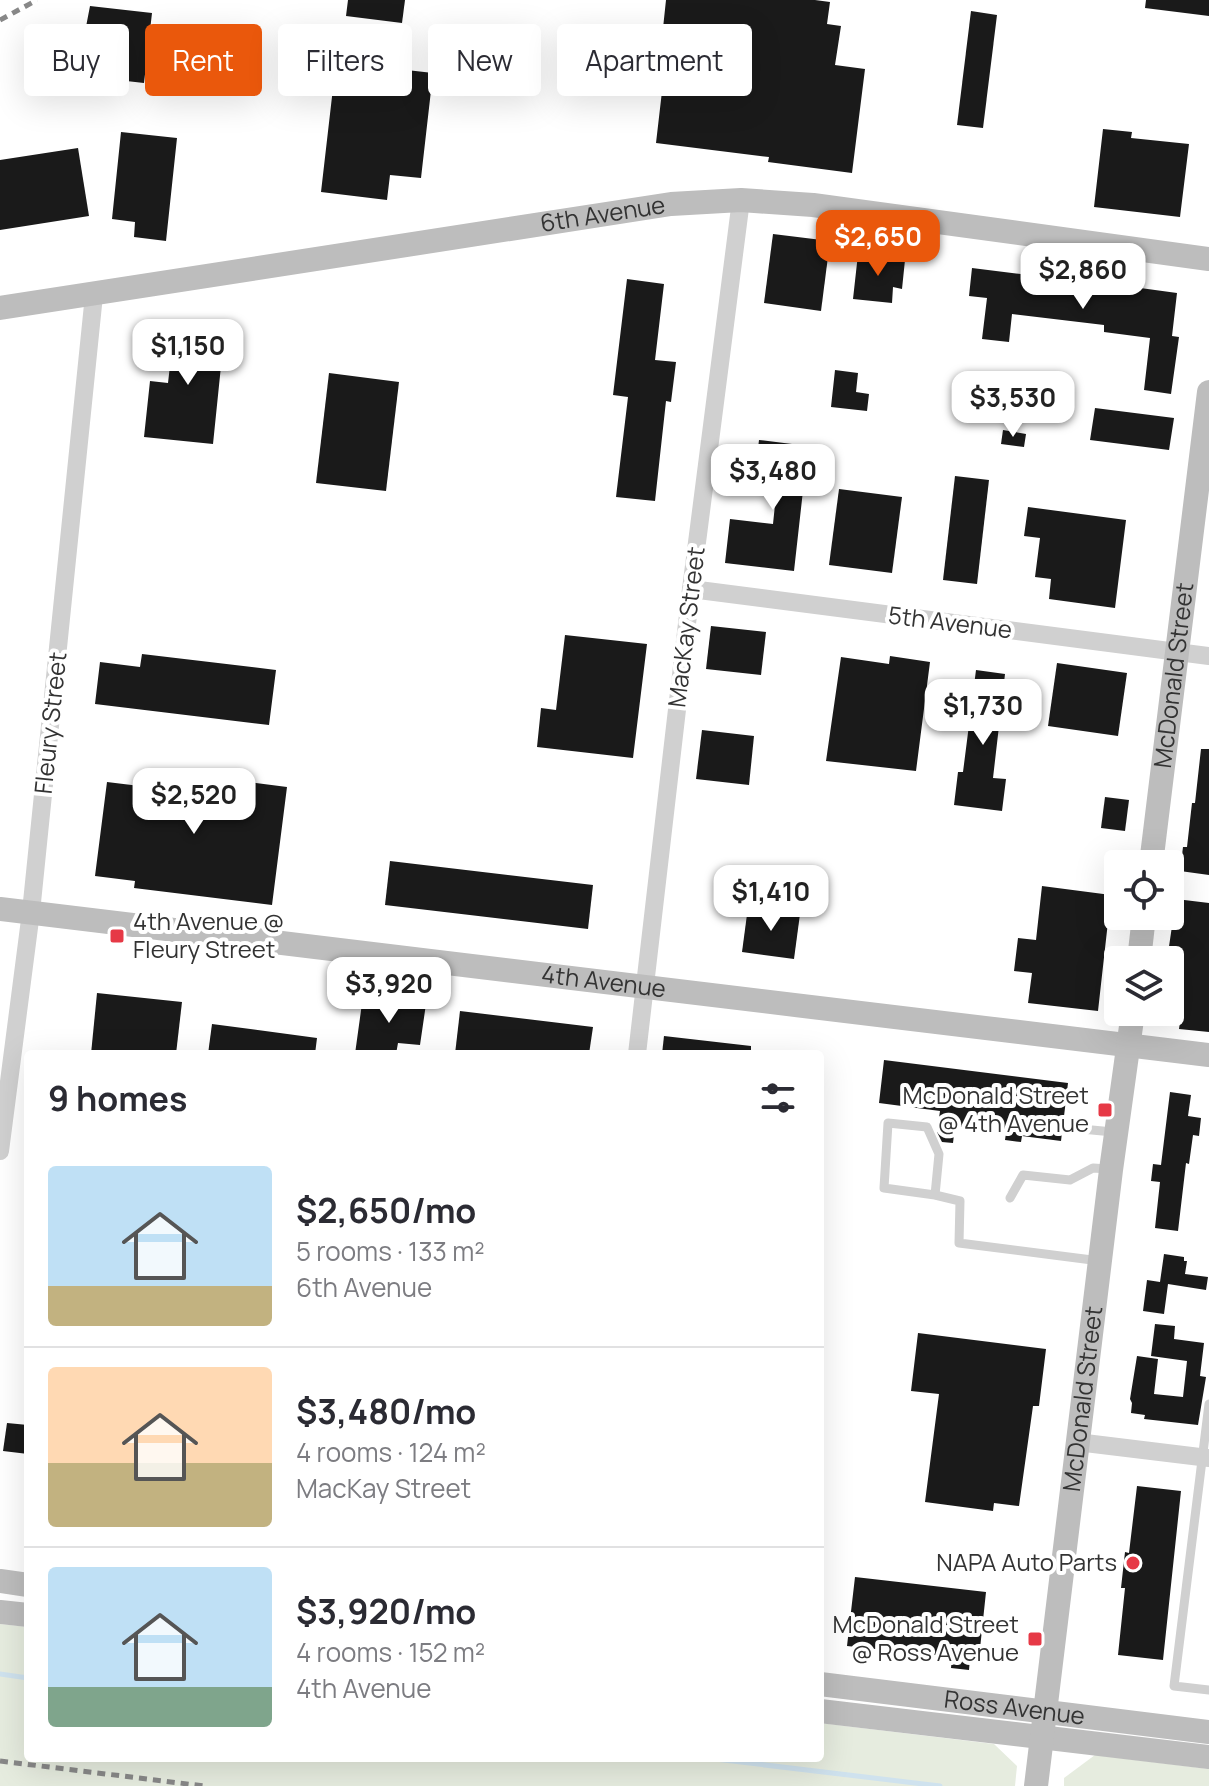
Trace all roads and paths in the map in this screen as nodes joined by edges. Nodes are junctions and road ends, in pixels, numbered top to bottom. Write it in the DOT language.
graph roads {
  1 [pos="741,200"];
  2 [pos="1209,259"];
  3 [pos="94,295"];
  4 [pos="0,308"];
  5 [pos="1209,392"];
  6 [pos="691,589"];
  7 [pos="1176,652"];
  8 [pos="1209,656"];
  9 [pos="1153,850"];
  10 [pos="0,909"];
  11 [pos="31,912"];
  12 [pos="645,987"];
  13 [pos="1131,1026"];
  14 [pos="1129,1046"];
  15 [pos="637,1050"];
  16 [pos="1209,1055"];
  17 [pos="1071,1128"];
  18 [pos="1117,1132"];
  19 [pos="0,1151"];
  20 [pos="1111,1170"];
  21 [pos="935,1195"];
  22 [pos="1010,1198"];
  23 [pos="1100,1261"];
  24 [pos="1209,1404"];
  25 [pos="1077,1442"];
  26 [pos="1206,1458"];
  27 [pos="0,1581"];
  28 [pos="24,1584"];
  29 [pos="0,1612"];
  30 [pos="24,1615"];
  31 [pos="824,1684"];
  32 [pos="1209,1690"];
  33 [pos="824,1711"];
  34 [pos="1045,1711"];
  35 [pos="1209,1732"];
  36 [pos="1042,1737"];
  37 [pos="1209,1757"];
  38 [pos="1036,1786"];
  1 -- 2 [label="street, 6th Avenue"];
  1 -- 3 [label="street, 6th Avenue"];
  1 -- 6 [label="street, MacKay Street"];
  3 -- 4 [label="street, 6th Avenue"];
  3 -- 11 [label="street, Fleury Street"];
  5 -- 7 [label="street, McDonald Street"];
  6 -- 7 [label="street, 5th Avenue"];
  6 -- 12 [label="street, MacKay Street"];
  7 -- 8 [label="street, 5th Avenue"];
  7 -- 9 [label="street, McDonald Street"];
  10 -- 11 [label="street, 4th Avenue"];
  11 -- 12 [label="street, 4th Avenue"];
  11 -- 19 [label="street, Fleury Street"];
  12 -- 14 [label="street, 4th Avenue"];
  12 -- 15 [label="street, MacKay Street"];
  13 -- 14 [label="street, McDonald Street"];
  14 -- 16 [label="street, 4th Avenue"];
  14 -- 18 [label="street, McDonald Street"];
  17 -- 18 [label="lane"];
  18 -- 20 [label="street, McDonald Street"];
  20 -- 22 [label="lane"];
  20 -- 23 [label="street, McDonald Street"];
  21 -- 21 [label="lane"];
  21 -- 23 [label="lane"];
  23 -- 25 [label="street, McDonald Street"];
  24 -- 26 [label="lane"];
  25 -- 26 [label="street"];
  25 -- 34 [label="street, McDonald Street"];
  26 -- 32 [label="lane"];
  27 -- 28 [label="street"];
  29 -- 30 [label="street"];
  31 -- 34 [label="street, Ross Avenue"];
  33 -- 36 [label="street, Ross Avenue"];
  34 -- 35 [label="street, Ross Avenue"];
  34 -- 36 [label="street, McDonald Street"];
  36 -- 37 [label="street, Ross Avenue"];
  36 -- 38 [label="street, McDonald Street"];
}
